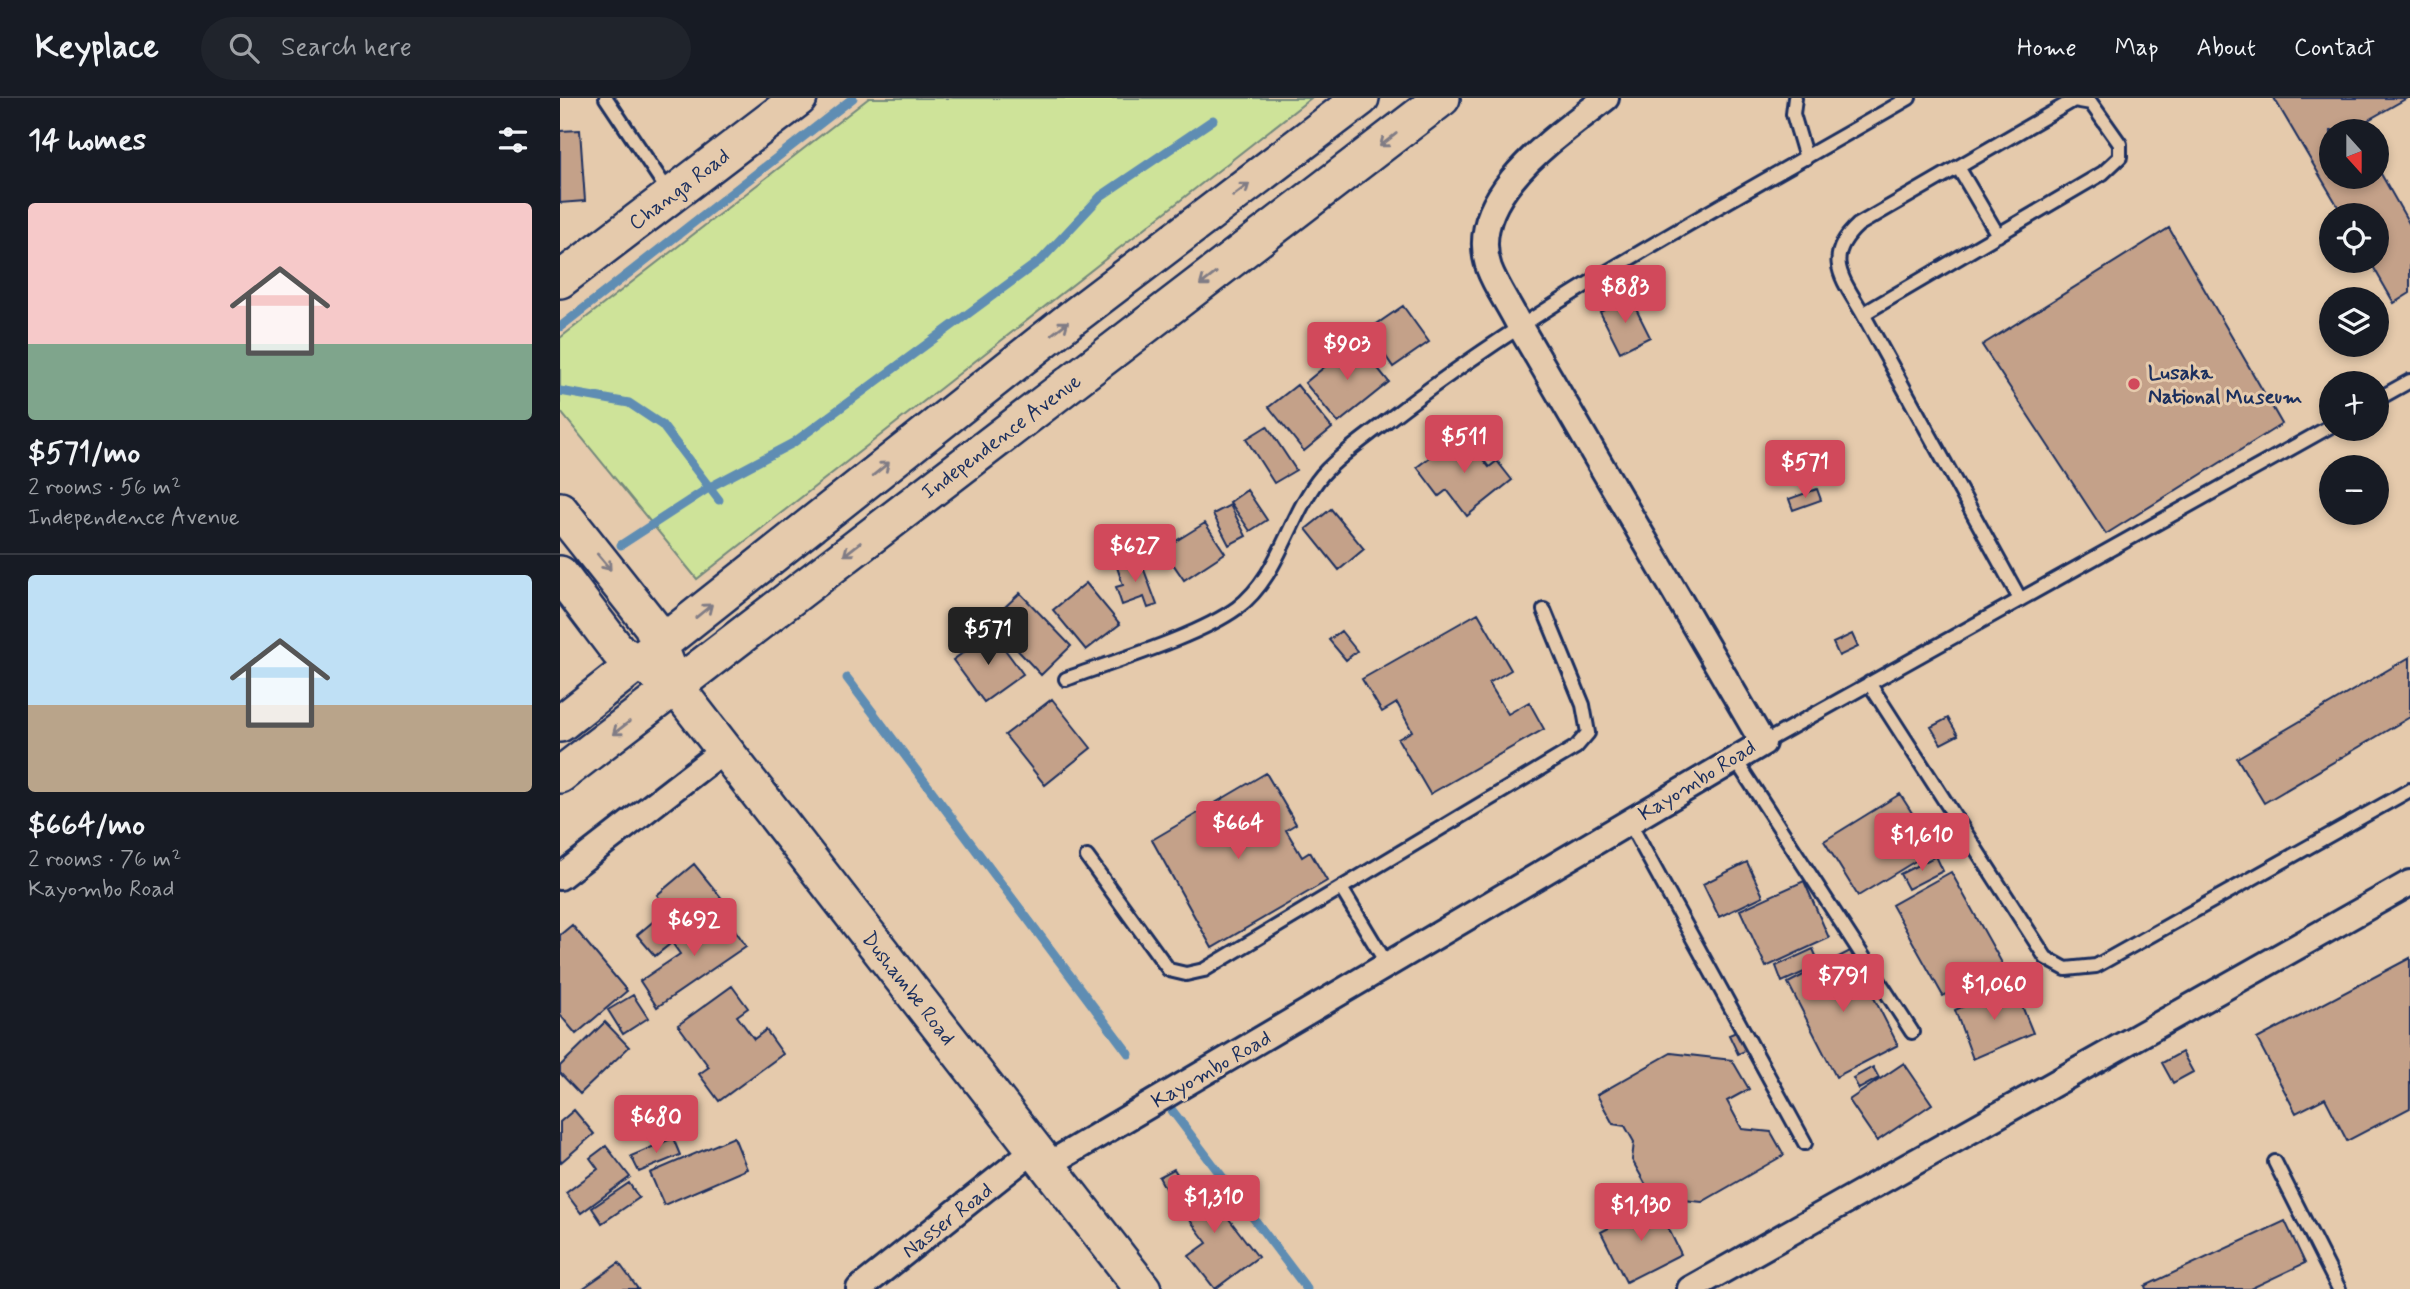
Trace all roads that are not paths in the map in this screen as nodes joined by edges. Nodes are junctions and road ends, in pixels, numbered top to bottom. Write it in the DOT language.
graph roads {
  1 [pos="606,98"];
  2 [pos="799,98"];
  3 [pos="1361,98"];
  4 [pos="1442,98"];
  5 [pos="1606,98"];
  6 [pos="1795,98"];
  7 [pos="1909,98"];
  8 [pos="1806,158"];
  9 [pos="1958,167"];
  10 [pos="671,196"];
  11 [pos="1998,235"];
  12 [pos="560,280"];
  13 [pos="1863,314"];
  14 [pos="1519,325"];
  15 [pos="2410,381"];
  16 [pos="2389,393"];
  17 [pos="2319,433"];
  18 [pos="560,510"];
  19 [pos="560,574"];
  20 [pos="2020,599"];
  21 [pos="1544,610"];
  22 [pos="649,655"];
  23 [pos="1066,679"];
  24 [pos="1869,683"];
  25 [pos="675,686"];
  26 [pos="560,724"];
  27 [pos="1763,743"];
  28 [pos="724,750"];
  29 [pos="1735,759"];
  30 [pos="560,775"];
  31 [pos="2410,790"];
  32 [pos="1629,822"];
  33 [pos="1087,857"];
  34 [pos="560,877"];
  35 [pos="2410,884"];
  36 [pos="1341,888"];
  37 [pos="1388,965"];
  38 [pos="1912,1032"];
  39 [pos="1805,1143"];
  40 [pos="1040,1158"];
  41 [pos="2275,1162"];
  42 [pos="859,1289"];
  43 [pos="1143,1289"];
  44 [pos="1690,1289"];
  45 [pos="2339,1289"];
  1 -- 10 [label="lane"];
  2 -- 10 [label="main road, Changa Road"];
  22 -- 3 [label="main road, one-way"];
  4 -- 25 [label="main road, Independence Avenue, one-way"];
  5 -- 14 [label="street, Kayombo Road"];
  6 -- 8 [label="lane"];
  7 -- 8 [label="lane"];
  8 -- 14 [label="lane"];
  9 -- 11 [label="lane"];
  9 -- 11 [label="lane"];
  9 -- 13 [label="lane"];
  10 -- 12 [label="main road, Changa Road"];
  11 -- 13 [label="lane"];
  13 -- 20 [label="lane"];
  14 -- 23 [label="lane"];
  14 -- 27 [label="street, Kayombo Road"];
  15 -- 16 [label="lane"];
  17 -- 20 [label="lane"];
  18 -- 22 [label="main road, Dushambe Road, one-way"];
  19 -- 22 [label="main road"];
  20 -- 24 [label="lane"];
  21 -- 36 [label="lane"];
  22 -- 25 [label="main road, Dushambe Road"];
  22 -- 26 [label="main road"];
  24 -- 27 [label="lane"];
  24 -- 31 [label="lane"];
  25 -- 28 [label="main road, Dushambe Road"];
  25 -- 30 [label="main road, Independence Avenue, one-way"];
  27 -- 29 [label="street, Kayombo Road"];
  28 -- 34 [label="street"];
  28 -- 40 [label="main road, Dushambe Road"];
  29 -- 32 [label="street, Kayombo Road"];
  29 -- 38 [label="lane"];
  32 -- 37 [label="street, Kayombo Road"];
  32 -- 39 [label="lane"];
  33 -- 36 [label="lane"];
  35 -- 44 [label="street"];
  36 -- 37 [label="lane"];
  37 -- 40 [label="street, Kayombo Road"];
  40 -- 42 [label="street, Nasser Road"];
  40 -- 43 [label="main road, Dushambe Road"];
  41 -- 45 [label="lane"];
}
